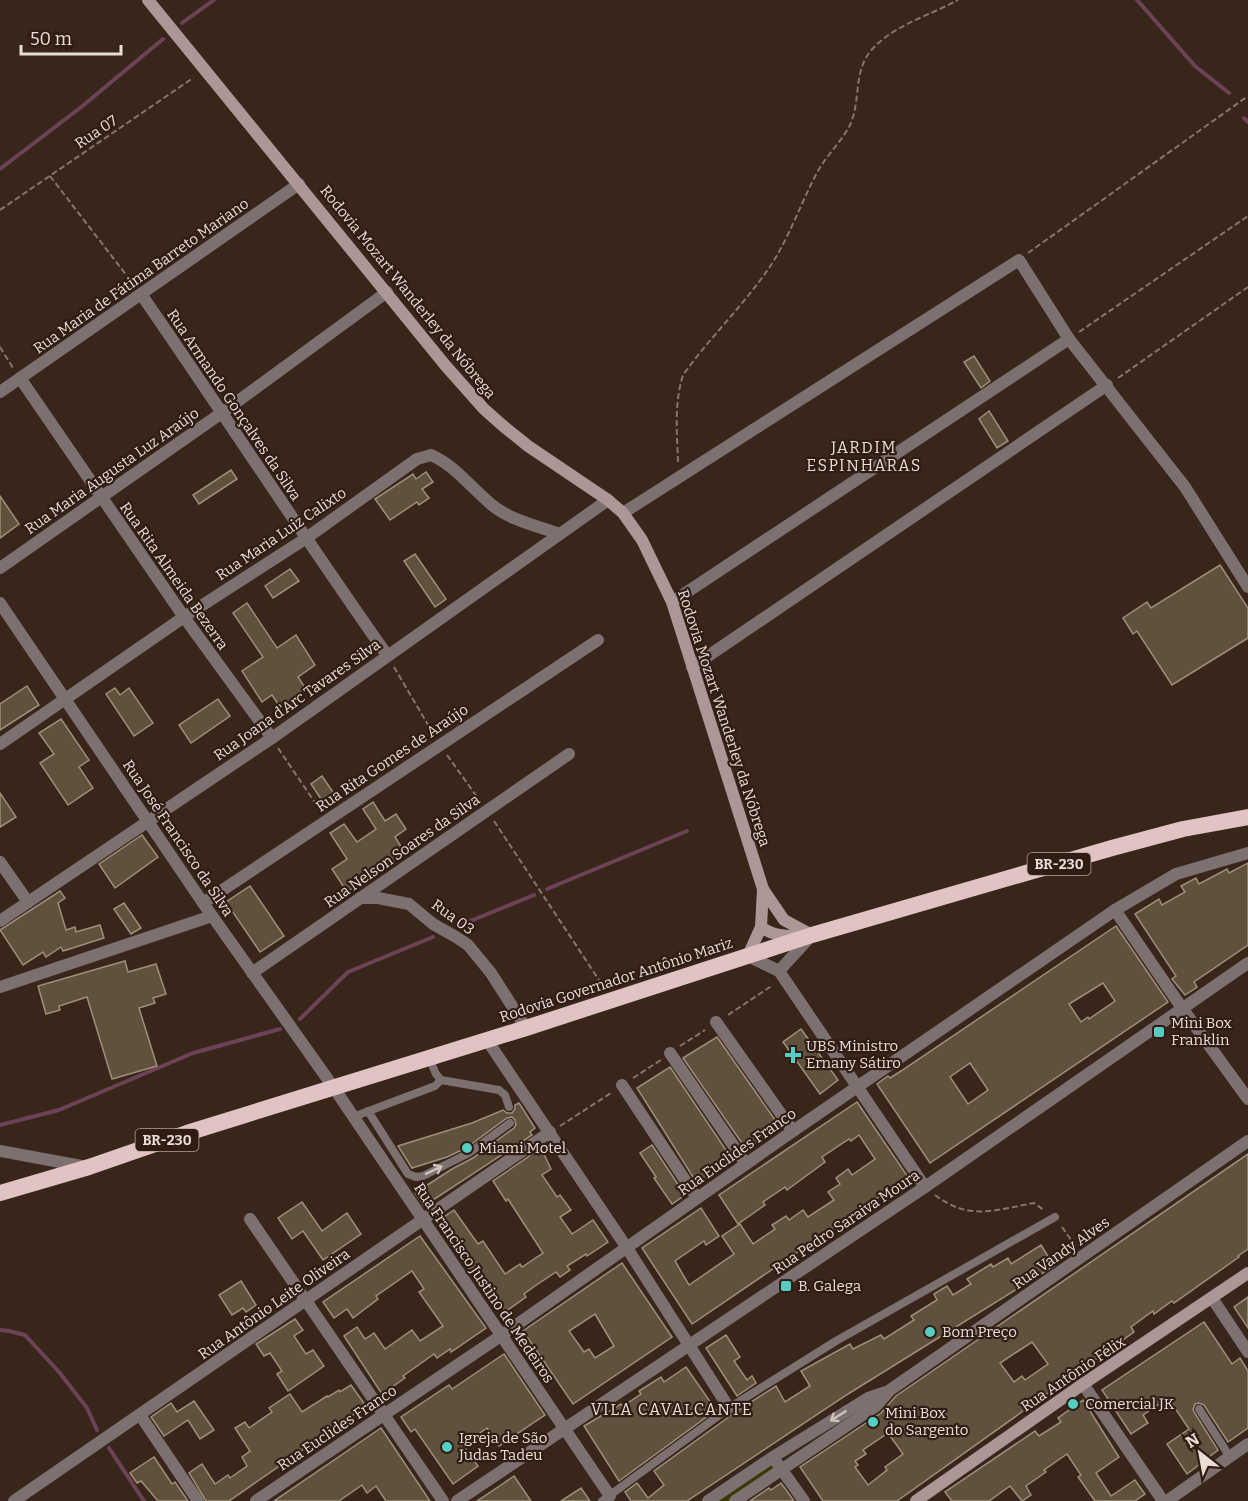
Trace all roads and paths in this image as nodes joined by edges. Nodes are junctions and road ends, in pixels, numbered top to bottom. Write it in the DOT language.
graph roads {
  1 [pos="148,0"];
  2 [pos="958,0"];
  3 [pos="204,70"];
  4 [pos="1248,96"];
  5 [pos="50,176"];
  6 [pos="299,184"];
  7 [pos="0,210"];
  8 [pos="1248,216"];
  9 [pos="1019,260"];
  10 [pos="1248,287"];
  11 [pos="387,292"];
  12 [pos="141,294"];
  13 [pos="1069,339"];
  14 [pos="0,347"];
  15 [pos="20,378"];
  16 [pos="1107,385"];
  17 [pos="0,392"];
  18 [pos="223,412"];
  19 [pos="679,478"];
  20 [pos="101,498"];
  21 [pos="608,500"];
  22 [pos="623,513"];
  23 [pos="560,534"];
  24 [pos="305,539"];
  25 [pos="0,568"];
  26 [pos="1248,587"];
  27 [pos="672,602"];
  28 [pos="0,603"];
  29 [pos="184,617"];
  30 [pos="598,640"];
  31 [pos="387,655"];
  32 [pos="692,667"];
  33 [pos="64,700"];
  34 [pos="272,738"];
  35 [pos="0,744"];
  36 [pos="569,754"];
  37 [pos="1248,809"];
  38 [pos="487,810"];
  39 [pos="1240,818"];
  40 [pos="327,820"];
  41 [pos="149,821"];
  42 [pos="1248,853"];
  43 [pos="0,862"];
  44 [pos="763,889"];
  45 [pos="360,898"];
  46 [pos="28,902"];
  47 [pos="203,903"];
  48 [pos="1115,909"];
  49 [pos="212,916"];
  50 [pos="0,921"];
  51 [pos="784,921"];
  52 [pos="761,927"];
  53 [pos="777,935"];
  54 [pos="812,936"];
  55 [pos="748,956"];
  56 [pos="1248,963"];
  57 [pos="779,971"];
  58 [pos="252,973"];
  59 [pos="0,987"];
  60 [pos="612,999"];
  61 [pos="1182,1008"];
  62 [pos="716,1022"];
  63 [pos="526,1028"];
  64 [pos="488,1040"];
  65 [pos="670,1053"];
  66 [pos="429,1058"];
  67 [pos="441,1080"];
  68 [pos="622,1085"];
  69 [pos="857,1086"];
  70 [pos="334,1088"];
  71 [pos="1248,1099"];
  72 [pos="509,1107"];
  73 [pos="368,1111"];
  74 [pos="353,1117"];
  75 [pos="510,1123"];
  76 [pos="793,1131"];
  77 [pos="550,1132"];
  78 [pos="1248,1141"];
  79 [pos="0,1151"];
  80 [pos="746,1164"];
  81 [pos="89,1167"];
  82 [pos="925,1187"];
  83 [pos="0,1193"];
  84 [pos="697,1198"];
  85 [pos="1055,1217"];
  86 [pos="250,1219"];
  87 [pos="422,1220"];
  88 [pos="627,1248"];
  89 [pos="1083,1256"];
  90 [pos="1248,1273"];
  91 [pos="1212,1298"];
  92 [pos="305,1301"];
  93 [pos="502,1335"];
  94 [pos="690,1345"];
  95 [pos="1248,1352"];
  96 [pos="1083,1384"];
  97 [pos="890,1390"];
  98 [pos="729,1408"];
  99 [pos="1199,1409"];
  100 [pos="384,1414"];
  101 [pos="140,1415"];
  102 [pos="565,1427"];
  103 [pos="1248,1444"];
  104 [pos="773,1457"];
  105 [pos="1230,1457"];
  106 [pos="781,1469"];
  107 [pos="606,1498"];
  108 [pos="14,1501"];
  109 [pos="198,1501"];
  110 [pos="256,1501"];
  111 [pos="443,1501"];
  112 [pos="457,1501"];
  113 [pos="708,1501"];
  114 [pos="735,1501"];
  115 [pos="804,1501"];
  116 [pos="916,1501"];
  117 [pos="1165,1501"];
  1 -- 3 [label="main road, Rodovia Mozart Wanderley da Nóbrega"];
  2 -- 19 [label="path"];
  3 -- 5 [label="path, Rua 07"];
  3 -- 6 [label="main road, Rodovia Mozart Wanderley da Nóbrega"];
  4 -- 9 [label="path"];
  5 -- 7 [label="path, Rua 07"];
  5 -- 12 [label="path"];
  6 -- 11 [label="main road, Rodovia Mozart Wanderley da Nóbrega"];
  6 -- 12 [label="street, Rua Maria de Fátima Barreto Mariano"];
  8 -- 13 [label="path"];
  9 -- 13 [label="street"];
  9 -- 19 [label="street"];
  10 -- 16 [label="path"];
  11 -- 18 [label="street, Rua Maria Augusta Luz Araújo"];
  11 -- 21 [label="main road, Rodovia Mozart Wanderley da Nóbrega"];
  12 -- 15 [label="street, Rua Maria de Fátima Barreto Mariano"];
  12 -- 18 [label="street, Rua Armando Gonçalves da Silva"];
  13 -- 16 [label="street"];
  13 -- 27 [label="street"];
  14 -- 15 [label="path"];
  15 -- 17 [label="street, Rua Maria de Fátima Barreto Mariano"];
  15 -- 20 [label="street, Rua Rita Almeida Bezerra"];
  16 -- 26 [label="street"];
  16 -- 32 [label="street"];
  18 -- 20 [label="street, Rua Maria Augusta Luz Araújo"];
  18 -- 24 [label="street, Rua Armando Gonçalves da Silva"];
  19 -- 22 [label="street"];
  20 -- 25 [label="street, Rua Maria Augusta Luz Araújo"];
  20 -- 29 [label="street, Rua Rita Almeida Bezerra"];
  21 -- 22 [label="main road, Rodovia Mozart Wanderley da Nóbrega"];
  21 -- 23 [label="street, Rua Joana d'Arc Tavares Silva"];
  22 -- 27 [label="main road, Rodovia Mozart Wanderley da Nóbrega"];
  23 -- 24 [label="street, Rua Maria Luiz Calixto"];
  23 -- 31 [label="street, Rua Joana d'Arc Tavares Silva"];
  24 -- 29 [label="street, Rua Maria Luiz Calixto"];
  24 -- 31 [label="street, Rua Armando Gonçalves da Silva"];
  27 -- 32 [label="main road, Rodovia Mozart Wanderley da Nóbrega"];
  28 -- 33 [label="street, Rua José Francisco da Silva"];
  29 -- 33 [label="street, Rua Maria Luiz Calixto"];
  29 -- 34 [label="street, Rua Rita Almeida Bezerra"];
  30 -- 40 [label="street, Rua Rita Gomes de Araújo"];
  31 -- 34 [label="street, Rua Joana d'Arc Tavares Silva"];
  32 -- 44 [label="main road, Rodovia Mozart Wanderley da Nóbrega"];
  33 -- 35 [label="street, Rua Maria Luiz Calixto"];
  33 -- 41 [label="street, Rua José Francisco da Silva"];
  34 -- 40 [label="path"];
  34 -- 41 [label="street, Rua Joana d'Arc Tavares Silva"];
  36 -- 38 [label="street, Rua Nelson Soares da Silva"];
  37 -- 39 [label="street"];
  38 -- 45 [label="street, Rua Nelson Soares da Silva"];
  38 -- 60 [label="path"];
  39 -- 54 [label="highway, Rodovia Governador Antônio Mariz / BR-230"];
  40 -- 47 [label="street, Rua Rita Gomes de Araújo"];
  41 -- 46 [label="street, Rua Joana d'Arc Tavares Silva"];
  41 -- 47 [label="street, Rua José Francisco da Silva"];
  42 -- 48 [label="street, Rua Euclides Franco"];
  43 -- 46 [label="street"];
  44 -- 51 [label="main road, Rodovia Mozart Wanderley da Nóbrega"];
  44 -- 52 [label="main road, Rodovia Mozart Wanderley da Nóbrega"];
  45 -- 58 [label="street, Rua Nelson Soares da Silva"];
  45 -- 63 [label="street, Rua 03"];
  46 -- 50 [label="street, Rua Joana d'Arc Tavares Silva"];
  47 -- 49 [label="street, Rua José Francisco da Silva"];
  48 -- 61 [label="street"];
  48 -- 69 [label="street, Rua Euclides Franco"];
  49 -- 58 [label="street, Rua José Francisco da Silva"];
  49 -- 59 [label="street"];
  51 -- 53 [label="main road"];
  51 -- 54 [label="main road, Rodovia Mozart Wanderley da Nóbrega"];
  52 -- 53 [label="main road"];
  52 -- 55 [label="main road, Rodovia Mozart Wanderley da Nóbrega"];
  53 -- 54 [label="main road"];
  53 -- 55 [label="main road"];
  54 -- 55 [label="highway, Rodovia Governador Antônio Mariz / BR-230"];
  54 -- 57 [label="street"];
  55 -- 57 [label="street"];
  55 -- 60 [label="highway, Rodovia Governador Antônio Mariz / BR-230"];
  56 -- 61 [label="street, Rua Pedro Saraiva Moura"];
  57 -- 69 [label="street"];
  58 -- 70 [label="street, Rua José Francisco da Silva"];
  60 -- 63 [label="highway, Rodovia Governador Antônio Mariz / BR-230"];
  61 -- 71 [label="street"];
  61 -- 82 [label="street, Rua Pedro Saraiva Moura"];
  62 -- 76 [label="street"];
  63 -- 64 [label="highway, Rodovia Governador Antônio Mariz / BR-230"];
  64 -- 66 [label="highway, Rodovia Governador Antônio Mariz / BR-230"];
  64 -- 77 [label="street"];
  65 -- 80 [label="street"];
  66 -- 67 [label="lane"];
  66 -- 70 [label="highway, Rodovia Governador Antônio Mariz / BR-230"];
  67 -- 72 [label="lane"];
  67 -- 73 [label="lane"];
  68 -- 84 [label="street"];
  69 -- 76 [label="street, Rua Euclides Franco"];
  69 -- 82 [label="street"];
  70 -- 74 [label="street, Rua Francisco Justino de Medeiros"];
  70 -- 81 [label="highway, Rodovia Governador Antônio Mariz / BR-230"];
  73 -- 74 [label="lane"];
  73 -- 75 [label="lane, one-way"];
  74 -- 87 [label="street, Rua Francisco Justino de Medeiros"];
  76 -- 80 [label="street, Rua Euclides Franco"];
  77 -- 87 [label="street, Rua Antônio Leite Oliveira"];
  77 -- 88 [label="street"];
  78 -- 89 [label="street, Rua Vandy Alves"];
  79 -- 81 [label="street"];
  80 -- 84 [label="street, Rua Euclides Franco"];
  81 -- 83 [label="highway, Rodovia Governador Antônio Mariz / BR-230"];
  82 -- 85 [label="path"];
  82 -- 94 [label="street, Rua Pedro Saraiva Moura"];
  84 -- 88 [label="street, Rua Euclides Franco"];
  85 -- 89 [label="path"];
  85 -- 98 [label="lane"];
  86 -- 92 [label="street"];
  87 -- 92 [label="street, Rua Antônio Leite Oliveira"];
  87 -- 93 [label="street, Rua Francisco Justino de Medeiros"];
  88 -- 93 [label="street, Rua Euclides Franco"];
  88 -- 94 [label="street"];
  89 -- 97 [label="street, Rua Vandy Alves"];
  90 -- 91 [label="main road, Rua Antônio Félix"];
  91 -- 95 [label="street"];
  91 -- 96 [label="main road, Rua Antônio Félix"];
  92 -- 100 [label="street"];
  92 -- 101 [label="street, Rua Antônio Leite Oliveira"];
  93 -- 100 [label="street, Rua Euclides Franco"];
  93 -- 102 [label="street, Rua Francisco Justino de Medeiros"];
  94 -- 98 [label="street"];
  94 -- 102 [label="street, Rua Pedro Saraiva Moura"];
  96 -- 116 [label="main road, Rua Antônio Félix"];
  96 -- 117 [label="street"];
  97 -- 104 [label="street, Rua Vandy Alves, one-way"];
  97 -- 106 [label="street, Rua Vandy Alves"];
  98 -- 107 [label="lane"];
  99 -- 105 [label="lane"];
  100 -- 110 [label="street, Rua Euclides Franco"];
  100 -- 111 [label="street"];
  101 -- 108 [label="street, Rua Antônio Leite Oliveira"];
  101 -- 109 [label="street"];
  102 -- 107 [label="street, Rua Francisco Justino de Medeiros"];
  102 -- 112 [label="street, Rua Pedro Saraiva Moura"];
  103 -- 105 [label="street"];
  104 -- 106 [label="street"];
  104 -- 113 [label="street, Rua Vandy Alves"];
  105 -- 117 [label="street"];
  106 -- 114 [label="street, Rua Vandy Alves"];
  106 -- 115 [label="street"];
}
